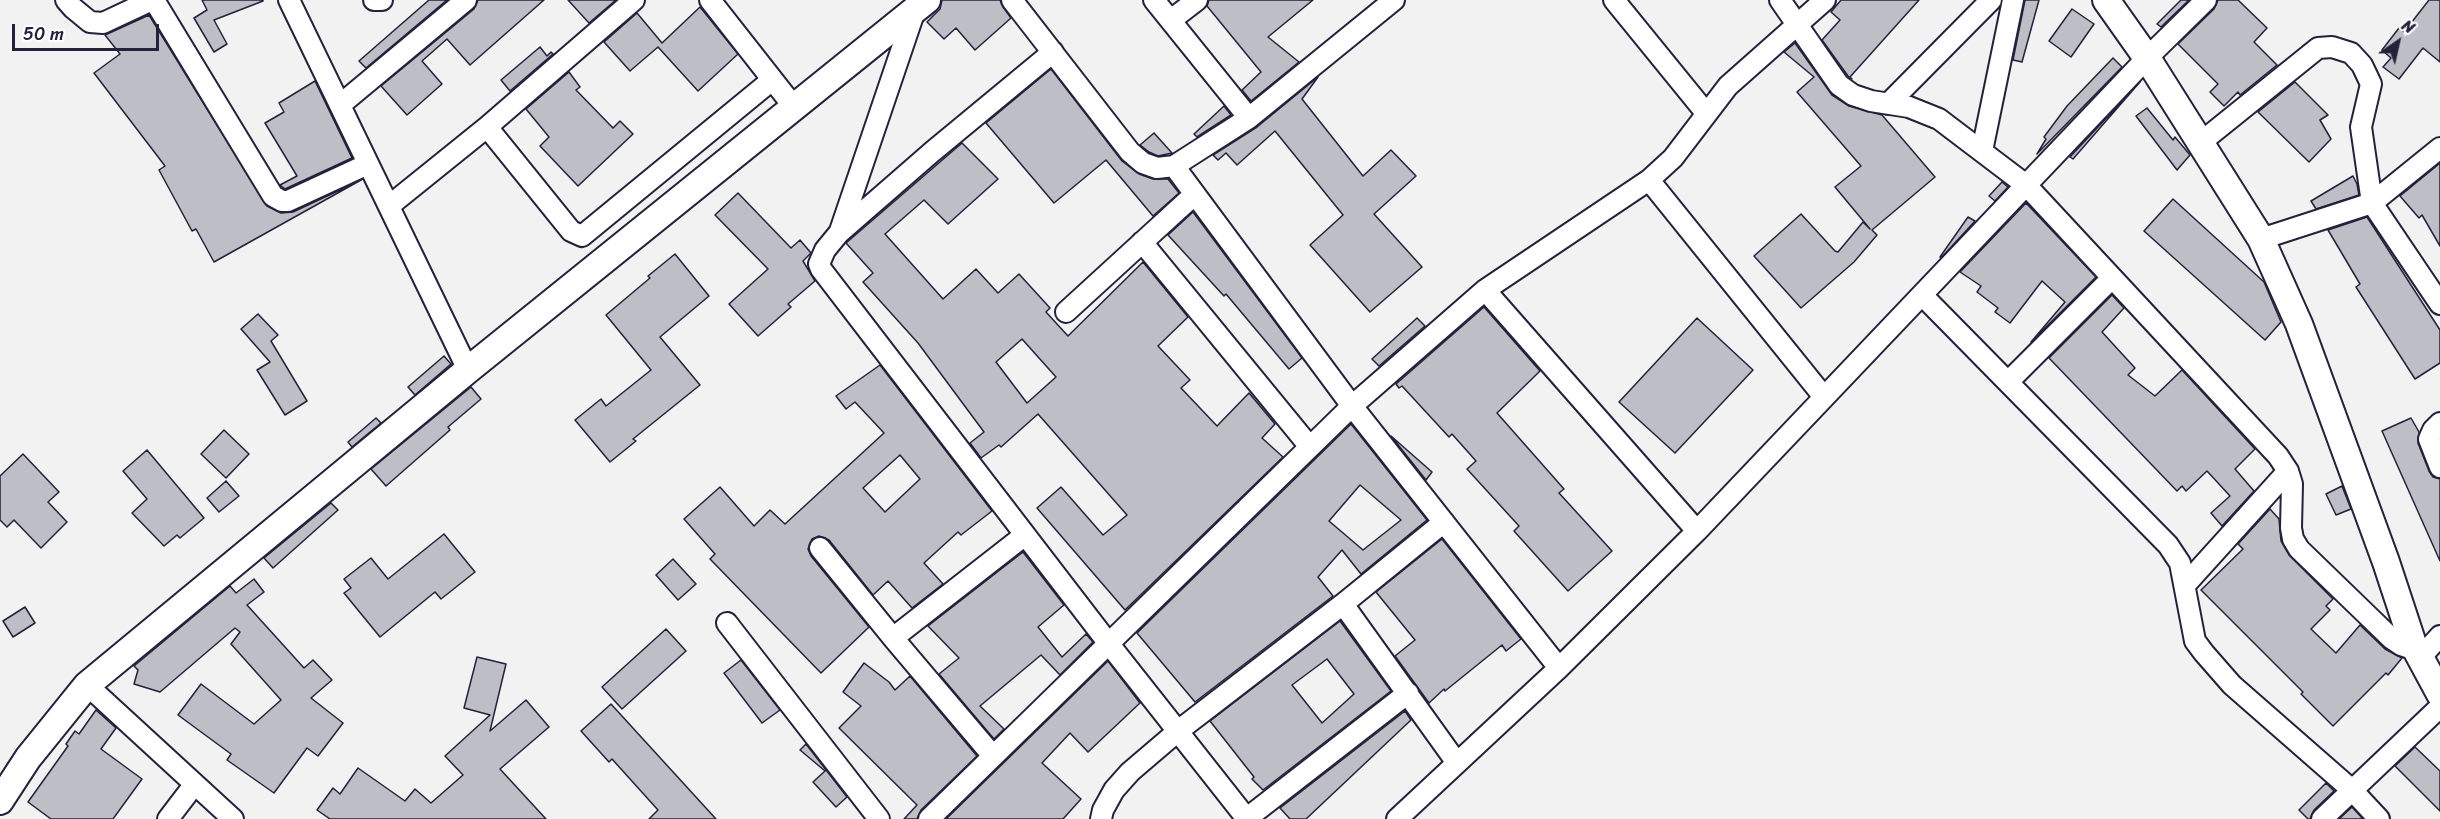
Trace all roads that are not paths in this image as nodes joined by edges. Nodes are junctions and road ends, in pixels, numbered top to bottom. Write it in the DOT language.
graph roads {
  1 [pos="66,0"];
  2 [pos="153,0"];
  3 [pos="289,0"];
  4 [pos="374,0"];
  5 [pos="382,0"];
  6 [pos="466,0"];
  7 [pos="634,0"];
  8 [pos="710,0"];
  9 [pos="1012,0"];
  10 [pos="1154,0"];
  11 [pos="1197,0"];
  12 [pos="1394,0"];
  13 [pos="1614,0"];
  14 [pos="1780,0"];
  15 [pos="1825,0"];
  16 [pos="1991,0"];
  17 [pos="2013,0"];
  18 [pos="2106,0"];
  19 [pos="2206,0"];
  20 [pos="921,5"];
  21 [pos="1171,20"];
  22 [pos="1798,24"];
  23 [pos="1053,52"];
  24 [pos="2147,58"];
  25 [pos="772,80"];
  26 [pos="1888,104"];
  27 [pos="340,105"];
  28 [pos="794,107"];
  29 [pos="1706,113"];
  30 [pos="1249,118"];
  31 [pos="487,127"];
  32 [pos="2200,142"];
  33 [pos="2440,148"];
  34 [pos="1982,151"];
  35 [pos="368,164"];
  36 [pos="1174,165"];
  37 [pos="1649,180"];
  38 [pos="2026,185"];
  39 [pos="1195,194"];
  40 [pos="2372,203"];
  41 [pos="388,206"];
  42 [pos="839,233"];
  43 [pos="2261,239"];
  44 [pos="1142,242"];
  45 [pos="2112,278"];
  46 [pos="1485,290"];
  47 [pos="1922,295"];
  48 [pos="2440,304"];
  49 [pos="1066,312"];
  50 [pos="468,370"];
  51 [pos="2008,382"];
  52 [pos="1824,397"];
  53 [pos="1352,406"];
  54 [pos="2440,423"];
  55 [pos="1310,447"];
  56 [pos="2440,467"];
  57 [pos="2288,471"];
  58 [pos="1444,522"];
  59 [pos="1697,531"];
  60 [pos="1025,536"];
  61 [pos="820,548"];
  62 [pos="2185,585"];
  63 [pos="1343,604"];
  64 [pos="727,623"];
  65 [pos="2440,636"];
  66 [pos="893,638"];
  67 [pos="1108,644"];
  68 [pos="2416,651"];
  69 [pos="1559,668"];
  70 [pos="87,685"];
  71 [pos="1408,693"];
  72 [pos="2440,694"];
  73 [pos="2440,707"];
  74 [pos="1178,731"];
  75 [pos="993,756"];
  76 [pos="1457,763"];
  77 [pos="194,785"];
  78 [pos="2352,790"];
  79 [pos="0,801"];
  80 [pos="168,819"];
  81 [pos="233,819"];
  82 [pos="879,819"];
  83 [pos="929,819"];
  84 [pos="1101,819"];
  85 [pos="1247,819"];
  86 [pos="1397,819"];
  87 [pos="2322,819"];
  88 [pos="2379,819"];
  1 -- 2 [label="street"];
  2 -- 35 [label="street"];
  3 -- 27 [label="street"];
  4 -- 5 [label="street"];
  6 -- 27 [label="street"];
  7 -- 31 [label="street"];
  8 -- 25 [label="street"];
  9 -- 23 [label="street"];
  10 -- 21 [label="street"];
  11 -- 21 [label="street"];
  12 -- 30 [label="street"];
  13 -- 29 [label="street"];
  14 -- 22 [label="street"];
  15 -- 22 [label="street"];
  16 -- 26 [label="street"];
  17 -- 34 [label="street"];
  18 -- 24 [label="main road"];
  19 -- 24 [label="street"];
  20 -- 28 [label="main road"];
  20 -- 42 [label="street"];
  21 -- 30 [label="street"];
  22 -- 26 [label="street"];
  22 -- 29 [label="street"];
  23 -- 36 [label="street"];
  23 -- 42 [label="street"];
  24 -- 32 [label="main road"];
  24 -- 38 [label="street"];
  25 -- 28 [label="street"];
  25 -- 31 [label="street"];
  26 -- 34 [label="street"];
  27 -- 35 [label="street"];
  28 -- 50 [label="main road"];
  29 -- 37 [label="street"];
  30 -- 36 [label="street"];
  31 -- 41 [label="street"];
  32 -- 40 [label="street"];
  32 -- 43 [label="main road"];
  33 -- 40 [label="street"];
  34 -- 38 [label="street"];
  35 -- 41 [label="street"];
  36 -- 39 [label="street"];
  37 -- 46 [label="street"];
  37 -- 52 [label="street"];
  38 -- 45 [label="street"];
  38 -- 47 [label="street"];
  39 -- 44 [label="street"];
  39 -- 53 [label="street"];
  40 -- 43 [label="street"];
  40 -- 48 [label="street"];
  41 -- 50 [label="street"];
  42 -- 60 [label="street"];
  43 -- 68 [label="main road"];
  44 -- 49 [label="street"];
  44 -- 55 [label="street"];
  45 -- 51 [label="street"];
  45 -- 57 [label="street"];
  46 -- 53 [label="street"];
  46 -- 59 [label="street"];
  47 -- 51 [label="street"];
  47 -- 52 [label="street"];
  50 -- 70 [label="main road"];
  51 -- 62 [label="street"];
  52 -- 59 [label="street"];
  53 -- 55 [label="street"];
  53 -- 58 [label="street"];
  54 -- 56 [label="street"];
  55 -- 67 [label="street"];
  57 -- 62 [label="street"];
  57 -- 68 [label="street"];
  58 -- 63 [label="street"];
  58 -- 69 [label="street"];
  59 -- 69 [label="street"];
  60 -- 66 [label="street"];
  60 -- 67 [label="street"];
  61 -- 66 [label="street"];
  62 -- 78 [label="street"];
  63 -- 71 [label="street"];
  63 -- 74 [label="street"];
  64 -- 82 [label="street"];
  65 -- 68 [label="street"];
  66 -- 75 [label="street"];
  67 -- 74 [label="street"];
  67 -- 75 [label="street"];
  68 -- 72 [label="main road"];
  69 -- 76 [label="street"];
  70 -- 77 [label="street"];
  70 -- 79 [label="main road"];
  71 -- 76 [label="street"];
  71 -- 85 [label="street"];
  73 -- 78 [label="street"];
  74 -- 84 [label="street"];
  74 -- 85 [label="street"];
  75 -- 83 [label="street"];
  76 -- 86 [label="street"];
  77 -- 80 [label="street"];
  77 -- 81 [label="street"];
  78 -- 87 [label="street"];
  78 -- 88 [label="street"];
}
